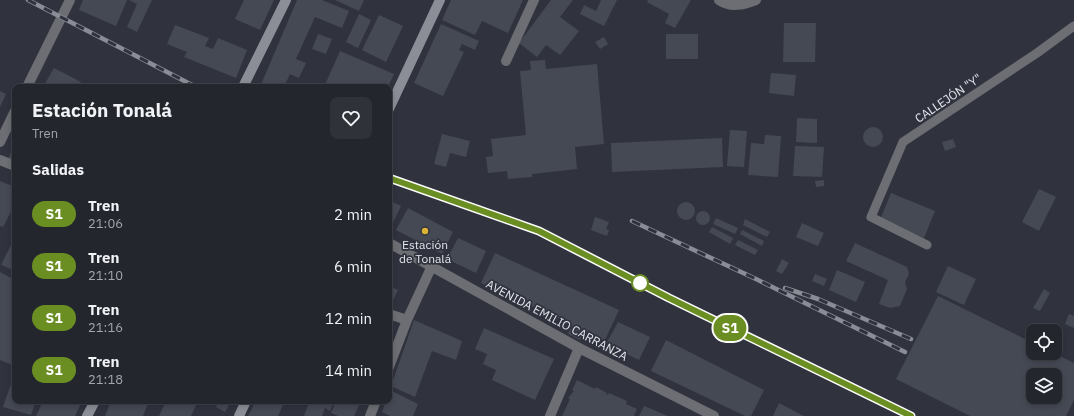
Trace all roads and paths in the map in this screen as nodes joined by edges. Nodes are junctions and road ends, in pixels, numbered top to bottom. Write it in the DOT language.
graph roads {
  1 [pos="70,0"];
  2 [pos="286,0"];
  3 [pos="440,0"];
  4 [pos="534,0"];
  5 [pos="719,0"];
  6 [pos="756,0"];
  7 [pos="1074,26"];
  8 [pos="506,61"];
  9 [pos="28,84"];
  10 [pos="244,84"];
  11 [pos="392,103"];
  12 [pos="12,117"];
  13 [pos="0,142"];
  14 [pos="0,160"];
  15 [pos="12,165"];
  16 [pos="392,245"];
  17 [pos="927,245"];
  18 [pos="431,268"];
  19 [pos="392,315"];
  20 [pos="407,320"];
  21 [pos="579,348"];
  22 [pos="392,359"];
  23 [pos="93,404"];
  24 [pos="245,404"];
  25 [pos="375,404"];
  26 [pos="87,416"];
  27 [pos="239,416"];
  28 [pos="370,416"];
  29 [pos="550,416"];
  30 [pos="714,416"];
  1 -- 9 [label="street"];
  2 -- 10 [label="main road"];
  3 -- 11 [label="main road"];
  4 -- 8 [label="street"];
  5 -- 6 [label="street"];
  7 -- 17 [label="lane, CALLEJÓN \"Y\""];
  12 -- 13 [label="street"];
  14 -- 15 [label="street"];
  16 -- 18 [label="street, AVENIDA EMILIO CARRANZA"];
  18 -- 20 [label="street"];
  18 -- 21 [label="street, AVENIDA EMILIO CARRANZA"];
  19 -- 20 [label="street"];
  20 -- 22 [label="street"];
  21 -- 29 [label="street"];
  21 -- 30 [label="street, AVENIDA EMILIO CARRANZA"];
  23 -- 26 [label="main road"];
  24 -- 27 [label="main road"];
  25 -- 28 [label="street"];
}
